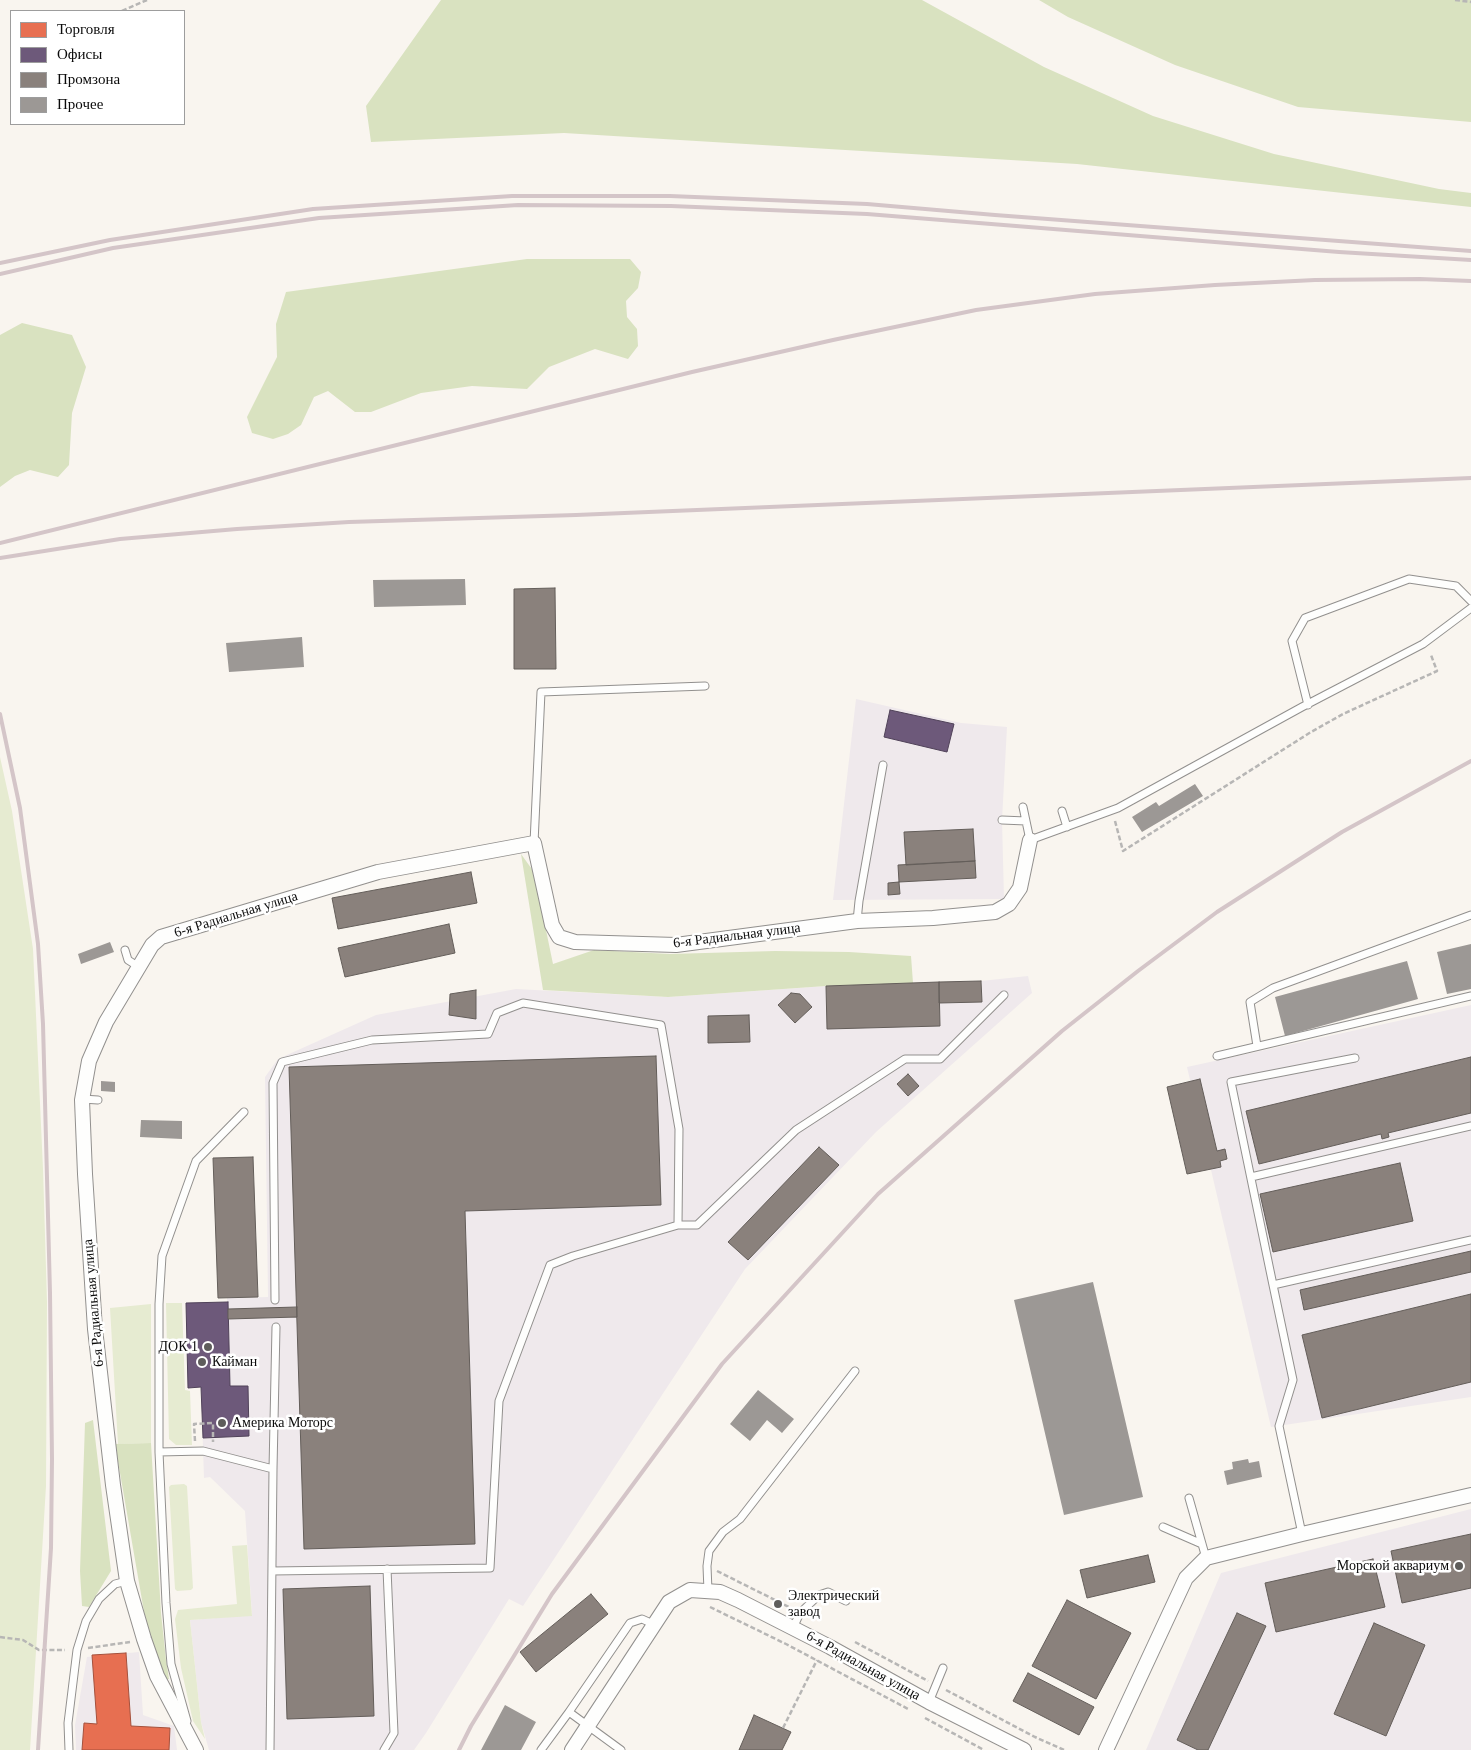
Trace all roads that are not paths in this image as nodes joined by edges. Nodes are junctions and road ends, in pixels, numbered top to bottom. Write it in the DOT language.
graph roads {
  1 [pos="1471,601"];
  2 [pos="1471,608"];
  3 [pos="705,686"];
  4 [pos="1308,706"];
  5 [pos="883,765"];
  6 [pos="1023,807"];
  7 [pos="1062,811"];
  8 [pos="1002,820"];
  9 [pos="1026,821"];
  10 [pos="1067,827"];
  11 [pos="1030,840"];
  12 [pos="534,843"];
  13 [pos="1471,916"];
  14 [pos="857,921"];
  15 [pos="124,950"];
  16 [pos="139,967"];
  17 [pos="1004,995"];
  18 [pos="1471,996"];
  19 [pos="1257,1046"];
  20 [pos="1217,1056"];
  21 [pos="1355,1058"];
  22 [pos="82,1099"];
  23 [pos="98,1100"];
  24 [pos="244,1112"];
  25 [pos="1471,1126"];
  26 [pos="1251,1177"];
  27 [pos="678,1225"];
  28 [pos="1471,1240"];
  29 [pos="1273,1285"];
  30 [pos="275,1300"];
  31 [pos="276,1327"];
  32 [pos="855,1370"];
  33 [pos="159,1452"];
  34 [pos="273,1469"];
  35 [pos="1471,1495"];
  36 [pos="1189,1498"];
  37 [pos="1163,1527"];
  38 [pos="1302,1534"];
  39 [pos="1202,1544"];
  40 [pos="1206,1558"];
  41 [pos="387,1569"];
  42 [pos="272,1570"];
  43 [pos="127,1581"];
  44 [pos="708,1591"];
  45 [pos="846,1601"];
  46 [pos="653,1624"];
  47 [pos="794,1628"];
  48 [pos="943,1668"];
  49 [pos="928,1702"];
  50 [pos="568,1712"];
  51 [pos="589,1726"];
  52 [pos="194,1746"];
  53 [pos="69,1750"];
  54 [pos="270,1750"];
  55 [pos="384,1750"];
  56 [pos="541,1750"];
  57 [pos="572,1750"];
  58 [pos="621,1750"];
  59 [pos="1024,1750"];
  60 [pos="1106,1750"];
  1 -- 4 [label="lane"];
  2 -- 4 [label="lane"];
  3 -- 12 [label="lane"];
  4 -- 10 [label="lane"];
  5 -- 14 [label="lane"];
  6 -- 9 [label="lane"];
  7 -- 10 [label="lane"];
  8 -- 9 [label="lane"];
  9 -- 11 [label="lane"];
  10 -- 11 [label="lane"];
  11 -- 14 [label="street, 6-я Радиальная улица"];
  12 -- 14 [label="street, 6-я Радиальная улица"];
  12 -- 16 [label="street, 6-я Радиальная улица"];
  13 -- 19 [label="lane"];
  15 -- 16 [label="lane"];
  16 -- 22 [label="street, 6-я Радиальная улица"];
  17 -- 27 [label="lane"];
  18 -- 19 [label="lane"];
  19 -- 20 [label="lane"];
  21 -- 26 [label="lane"];
  22 -- 23 [label="lane"];
  22 -- 43 [label="street, 6-я Радиальная улица"];
  24 -- 33 [label="lane"];
  25 -- 26 [label="lane"];
  26 -- 29 [label="lane"];
  27 -- 30 [label="lane"];
  27 -- 41 [label="lane"];
  28 -- 29 [label="lane"];
  29 -- 38 [label="lane"];
  31 -- 34 [label="lane"];
  32 -- 44 [label="lane"];
  33 -- 34 [label="lane"];
  33 -- 52 [label="lane"];
  34 -- 42 [label="lane"];
  35 -- 38 [label="street"];
  36 -- 39 [label="lane"];
  37 -- 39 [label="lane"];
  38 -- 40 [label="street"];
  39 -- 40 [label="lane"];
  40 -- 60 [label="street"];
  41 -- 42 [label="lane"];
  41 -- 55 [label="lane"];
  42 -- 54 [label="lane"];
  43 -- 52 [label="street, 6-я Радиальная улица"];
  43 -- 53 [label="lane"];
  44 -- 46 [label="street, 6-я Радиальная улица"];
  44 -- 47 [label="street, 6-я Радиальная улица"];
  45 -- 47 [label="lane"];
  46 -- 50 [label="lane"];
  46 -- 51 [label="street, 6-я Радиальная улица"];
  47 -- 49 [label="street, 6-я Радиальная улица"];
  48 -- 49 [label="lane"];
  49 -- 59 [label="street, 6-я Радиальная улица"];
  50 -- 51 [label="lane"];
  50 -- 56 [label="lane"];
  51 -- 57 [label="street, 6-я Радиальная улица"];
  51 -- 58 [label="lane"];
}
